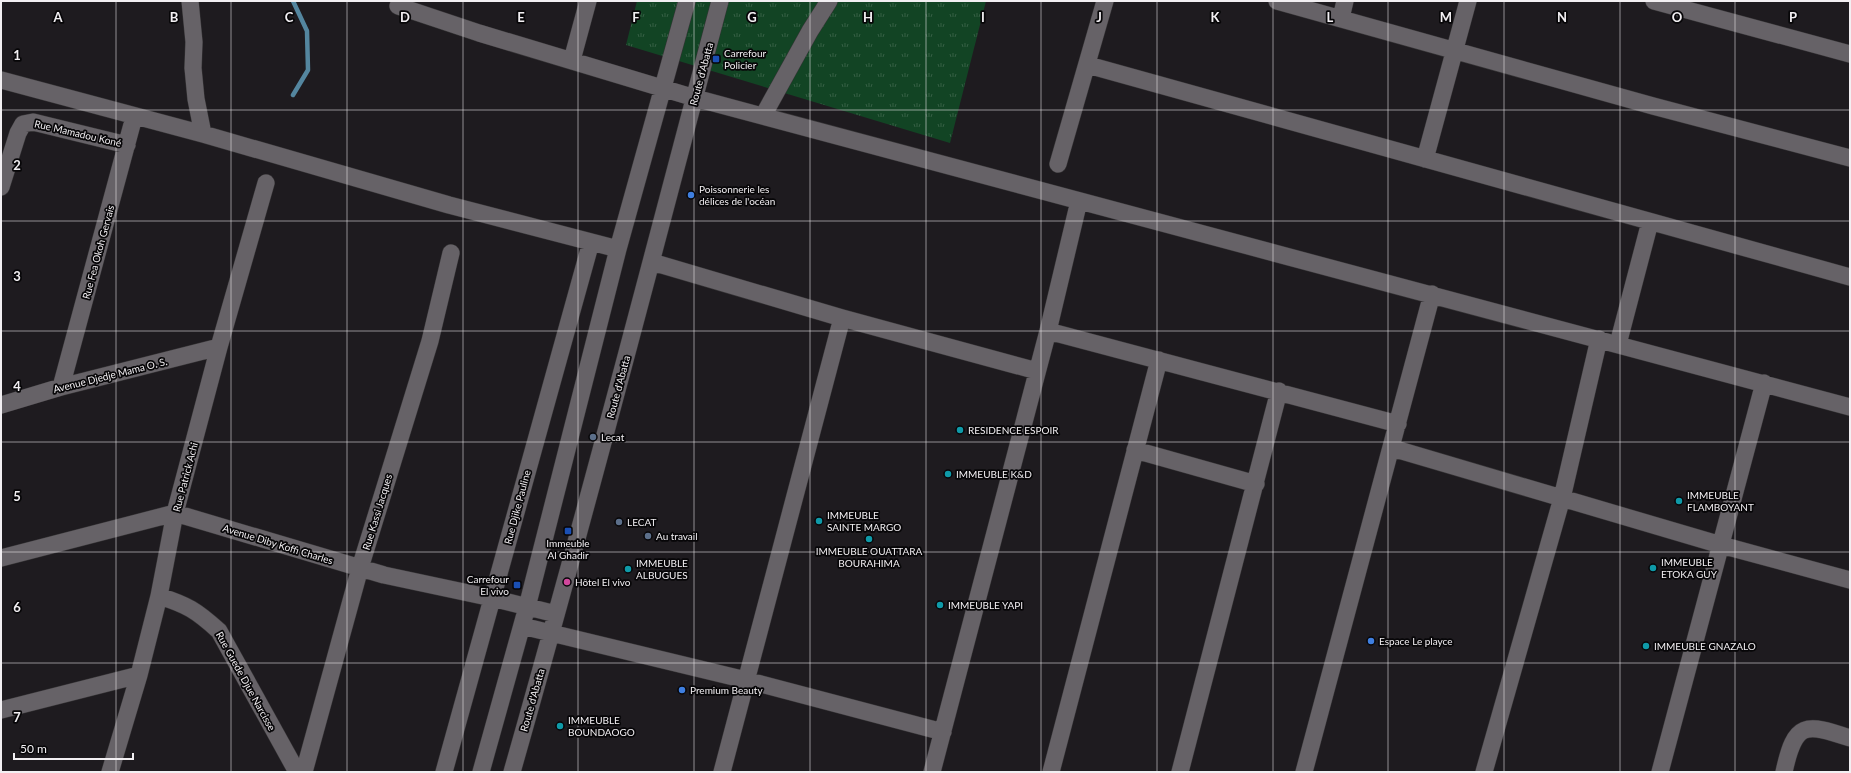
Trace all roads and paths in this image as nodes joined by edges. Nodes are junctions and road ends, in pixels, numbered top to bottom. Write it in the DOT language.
graph roads {
  1 [pos="190,1"];
  2 [pos="588,1"];
  3 [pos="687,1"];
  4 [pos="720,1"];
  5 [pos="829,1"];
  6 [pos="1106,1"];
  7 [pos="1277,1"];
  8 [pos="1346,1"];
  9 [pos="1468,1"];
  10 [pos="1654,1"];
  11 [pos="398,6"];
  12 [pos="1341,18"];
  13 [pos="1455,52"];
  14 [pos="1850,54"];
  15 [pos="572,60"];
  16 [pos="1088,65"];
  17 [pos="1,80"];
  18 [pos="663,89"];
  19 [pos="695,98"];
  20 [pos="764,116"];
  21 [pos="134,117"];
  22 [pos="204,134"];
  23 [pos="127,144"];
  24 [pos="1850,158"];
  25 [pos="1425,159"];
  26 [pos="1058,164"];
  27 [pos="266,183"];
  28 [pos="1,187"];
  29 [pos="1079,201"];
  30 [pos="1650,222"];
  31 [pos="590,242"];
  32 [pos="618,249"];
  33 [pos="451,253"];
  34 [pos="652,262"];
  35 [pos="1850,276"];
  36 [pos="1432,294"];
  37 [pos="842,318"];
  38 [pos="1048,331"];
  39 [pos="1599,339"];
  40 [pos="1618,344"];
  41 [pos="219,347"];
  42 [pos="1159,360"];
  43 [pos="1037,370"];
  44 [pos="1764,383"];
  45 [pos="61,387"];
  46 [pos="1279,391"];
  47 [pos="1,405"];
  48 [pos="1850,407"];
  49 [pos="1398,424"];
  50 [pos="1392,448"];
  51 [pos="1135,450"];
  52 [pos="1256,484"];
  53 [pos="1562,498"];
  54 [pos="175,513"];
  55 [pos="1721,545"];
  56 [pos="1,558"];
  57 [pos="360,568"];
  58 [pos="1850,580"];
  59 [pos="159,596"];
  60 [pos="492,598"];
  61 [pos="527,607"];
  62 [pos="556,614"];
  63 [pos="522,626"];
  64 [pos="552,633"];
  65 [pos="139,675"];
  66 [pos="746,680"];
  67 [pos="1,710"];
  68 [pos="943,732"];
  69 [pos="1850,738"];
  70 [pos="110,772"];
  71 [pos="297,772"];
  72 [pos="304,772"];
  73 [pos="444,772"];
  74 [pos="481,772"];
  75 [pos="512,772"];
  76 [pos="722,772"];
  77 [pos="932,772"];
  78 [pos="1051,772"];
  79 [pos="1180,772"];
  80 [pos="1304,772"];
  81 [pos="1484,772"];
  82 [pos="1660,772"];
  83 [pos="1784,772"];
  1 -- 22 [label="street"];
  2 -- 15 [label="street"];
  3 -- 18 [label="street"];
  4 -- 19 [label="street, Route d'Abatta"];
  5 -- 20 [label="street"];
  6 -- 16 [label="street"];
  7 -- 12 [label="street"];
  8 -- 12 [label="street"];
  9 -- 13 [label="street"];
  10 -- 14 [label="street"];
  11 -- 15 [label="street"];
  12 -- 13 [label="street"];
  13 -- 24 [label="street"];
  13 -- 25 [label="street"];
  15 -- 18 [label="street"];
  16 -- 25 [label="street"];
  16 -- 26 [label="street"];
  17 -- 21 [label="street"];
  18 -- 19 [label="street"];
  18 -- 32 [label="street"];
  19 -- 20 [label="street"];
  19 -- 34 [label="street, Route d'Abatta"];
  20 -- 29 [label="street"];
  21 -- 22 [label="street"];
  21 -- 23 [label="street, Rue Fea Okoh Gervais"];
  22 -- 31 [label="street"];
  23 -- 28 [label="street, Rue Mamadou Koné"];
  23 -- 45 [label="street, Rue Fea Okoh Gervais"];
  25 -- 30 [label="street"];
  27 -- 41 [label="street, Rue Patrick Achi"];
  29 -- 36 [label="street"];
  29 -- 38 [label="street"];
  30 -- 35 [label="street"];
  30 -- 40 [label="street"];
  31 -- 32 [label="street"];
  31 -- 60 [label="street, Rue Djike Pauline"];
  32 -- 61 [label="street"];
  33 -- 57 [label="street, Rue Kassi Jacques"];
  34 -- 37 [label="street"];
  34 -- 62 [label="street, Route d'Abatta"];
  36 -- 39 [label="street"];
  36 -- 49 [label="street"];
  37 -- 43 [label="street"];
  37 -- 66 [label="street"];
  38 -- 42 [label="street"];
  38 -- 43 [label="street"];
  39 -- 40 [label="street"];
  39 -- 53 [label="street"];
  40 -- 44 [label="street"];
  41 -- 45 [label="street, Avenue Djedje Mama O. S."];
  41 -- 54 [label="street, Rue Patrick Achi"];
  42 -- 46 [label="street"];
  42 -- 51 [label="street"];
  43 -- 68 [label="street"];
  44 -- 48 [label="street"];
  44 -- 55 [label="street"];
  45 -- 47 [label="street, Avenue Djedje Mama O. S."];
  46 -- 49 [label="street"];
  46 -- 52 [label="street"];
  49 -- 50 [label="street"];
  50 -- 53 [label="street"];
  50 -- 80 [label="street"];
  51 -- 52 [label="street"];
  51 -- 78 [label="street"];
  52 -- 79 [label="street"];
  53 -- 55 [label="street"];
  53 -- 81 [label="street"];
  54 -- 56 [label="street"];
  54 -- 57 [label="street, Avenue Diby Koffi Charles"];
  54 -- 59 [label="street, Rue Patrick Achi"];
  55 -- 58 [label="street"];
  55 -- 82 [label="street"];
  57 -- 60 [label="street, Avenue Diby Koffi Charles"];
  57 -- 72 [label="street, Rue Kassi Jacques"];
  59 -- 65 [label="street, Rue Patrick Achi"];
  59 -- 71 [label="street, Rue Guede Djue Narcisse"];
  60 -- 61 [label="street, Avenue Diby Koffi Charles"];
  60 -- 73 [label="street, Rue Djike Pauline"];
  61 -- 62 [label="street, Avenue Diby Koffi Charles"];
  61 -- 63 [label="street"];
  62 -- 64 [label="street, Route d'Abatta"];
  63 -- 64 [label="street"];
  63 -- 74 [label="street"];
  64 -- 66 [label="street"];
  64 -- 75 [label="street, Route d'Abatta"];
  65 -- 67 [label="street"];
  65 -- 70 [label="street, Rue Patrick Achi"];
  66 -- 68 [label="street"];
  66 -- 76 [label="street"];
  68 -- 77 [label="street"];
  69 -- 83 [label="street"];
}
